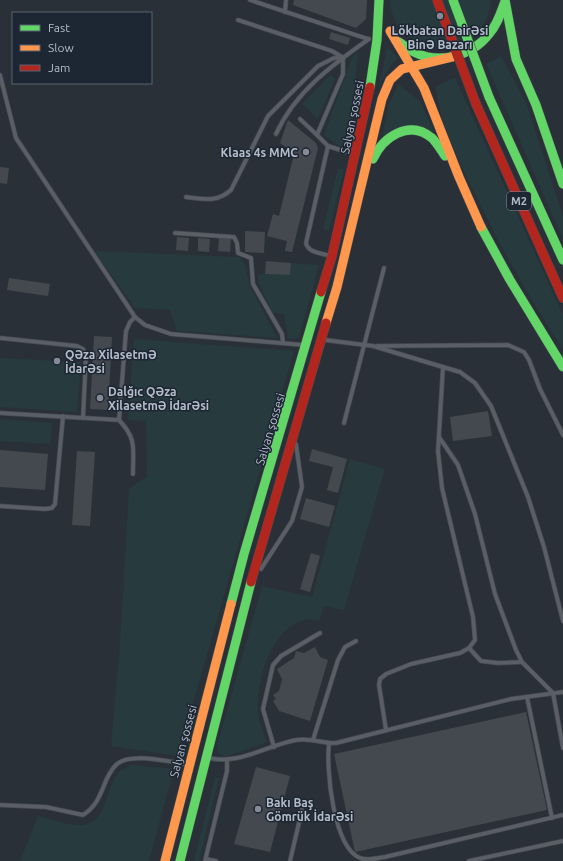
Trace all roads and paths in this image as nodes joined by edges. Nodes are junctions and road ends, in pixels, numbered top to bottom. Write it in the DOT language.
graph roads {
  1 [pos="250,0"];
  2 [pos="286,0"];
  3 [pos="379,0"];
  4 [pos="437,0"];
  5 [pos="453,0"];
  6 [pos="504,0"];
  7 [pos="285,12"];
  8 [pos="238,20"];
  9 [pos="390,31"];
  10 [pos="373,40"];
  11 [pos="456,56"];
  12 [pos="343,58"];
  13 [pos="412,66"];
  14 [pos="0,75"];
  15 [pos="300,119"];
  16 [pos="276,134"];
  17 [pos="317,135"];
  18 [pos="328,146"];
  19 [pos="356,155"];
  20 [pos="563,184"];
  21 [pos="464,190"];
  22 [pos="186,197"];
  23 [pos="357,208"];
  24 [pos="175,233"];
  25 [pos="332,256"];
  26 [pos="563,260"];
  27 [pos="384,268"];
  28 [pos="563,298"];
  29 [pos="135,317"];
  30 [pos="0,338"];
  31 [pos="322,340"];
  32 [pos="283,343"];
  33 [pos="307,345"];
  34 [pos="365,345"];
  35 [pos="373,346"];
  36 [pos="443,367"];
  37 [pos="563,367"];
  38 [pos="0,413"];
  39 [pos="62,416"];
  40 [pos="83,418"];
  41 [pos="119,420"];
  42 [pos="344,423"];
  43 [pos="294,433"];
  44 [pos="563,435"];
  45 [pos="439,436"];
  46 [pos="133,474"];
  47 [pos="0,506"];
  48 [pos="251,583"];
  49 [pos="563,621"];
  50 [pos="320,633"];
  51 [pos="356,641"];
  52 [pos="469,648"];
  53 [pos="522,662"];
  54 [pos="563,692"];
  55 [pos="553,693"];
  56 [pos="527,697"];
  57 [pos="386,730"];
  58 [pos="313,740"];
  59 [pos="329,744"];
  60 [pos="274,747"];
  61 [pos="563,748"];
  62 [pos="206,758"];
  63 [pos="227,761"];
  64 [pos="190,764"];
  65 [pos="0,805"];
  66 [pos="302,810"];
  67 [pos="563,815"];
  68 [pos="552,818"];
  69 [pos="563,841"];
  70 [pos="205,860"];
  71 [pos="164,861"];
  72 [pos="180,861"];
  73 [pos="216,861"];
  74 [pos="290,861"];
  75 [pos="469,861"];
  1 -- 7 [label="lane"];
  2 -- 7 [label="lane"];
  3 -- 9 [label="highway"];
  3 -- 10 [label="highway, Salyan şossesi"];
  4 -- 28 [label="highway, M2, bridge"];
  5 -- 26 [label="highway, M2, bridge"];
  6 -- 11 [label="highway"];
  6 -- 20 [label="highway"];
  7 -- 10 [label="lane"];
  8 -- 12 [label="lane"];
  9 -- 11 [label="highway"];
  9 -- 13 [label="highway"];
  10 -- 12 [label="lane"];
  10 -- 19 [label="highway, Salyan şossesi"];
  11 -- 13 [label="highway"];
  12 -- 16 [label="lane"];
  12 -- 17 [label="lane"];
  12 -- 22 [label="lane"];
  13 -- 21 [label="highway"];
  13 -- 23 [label="highway"];
  14 -- 29 [label="lane"];
  15 -- 17 [label="lane"];
  17 -- 18 [label="lane"];
  18 -- 19 [label="lane"];
  18 -- 25 [label="lane"];
  19 -- 25 [label="highway, Salyan şossesi"];
  21 -- 23 [label="highway"];
  21 -- 37 [label="highway"];
  23 -- 31 [label="highway, Salyan şossesi"];
  24 -- 32 [label="lane"];
  25 -- 33 [label="highway, Salyan şossesi"];
  27 -- 34 [label="lane"];
  29 -- 32 [label="lane"];
  29 -- 41 [label="lane"];
  30 -- 40 [label="lane"];
  31 -- 34 [label="lane"];
  31 -- 43 [label="highway, Salyan şossesi"];
  32 -- 33 [label="lane"];
  33 -- 64 [label="highway, Salyan şossesi"];
  34 -- 35 [label="lane"];
  34 -- 42 [label="lane"];
  35 -- 36 [label="lane"];
  35 -- 44 [label="lane"];
  36 -- 45 [label="lane"];
  36 -- 49 [label="lane"];
  38 -- 39 [label="lane"];
  39 -- 40 [label="lane"];
  39 -- 47 [label="lane"];
  40 -- 41 [label="lane"];
  41 -- 46 [label="lane"];
  43 -- 48 [label="highway, Salyan şossesi"];
  43 -- 48 [label="lane"];
  45 -- 52 [label="lane"];
  45 -- 53 [label="lane"];
  48 -- 62 [label="highway, Salyan şossesi"];
  50 -- 60 [label="lane"];
  51 -- 58 [label="lane"];
  52 -- 53 [label="lane"];
  52 -- 57 [label="lane"];
  53 -- 55 [label="lane"];
  54 -- 55 [label="lane"];
  55 -- 56 [label="lane"];
  55 -- 61 [label="lane"];
  56 -- 57 [label="lane"];
  56 -- 68 [label="lane"];
  57 -- 59 [label="lane"];
  58 -- 59 [label="lane"];
  58 -- 60 [label="lane"];
  59 -- 68 [label="lane"];
  60 -- 63 [label="lane"];
  62 -- 63 [label="lane"];
  62 -- 72 [label="highway, Salyan şossesi"];
  63 -- 70 [label="lane"];
  64 -- 65 [label="lane"];
  64 -- 71 [label="highway, Salyan şossesi"];
  66 -- 74 [label="lane"];
  67 -- 68 [label="lane"];
  69 -- 75 [label="lane"];
  70 -- 73 [label="lane"];
}
